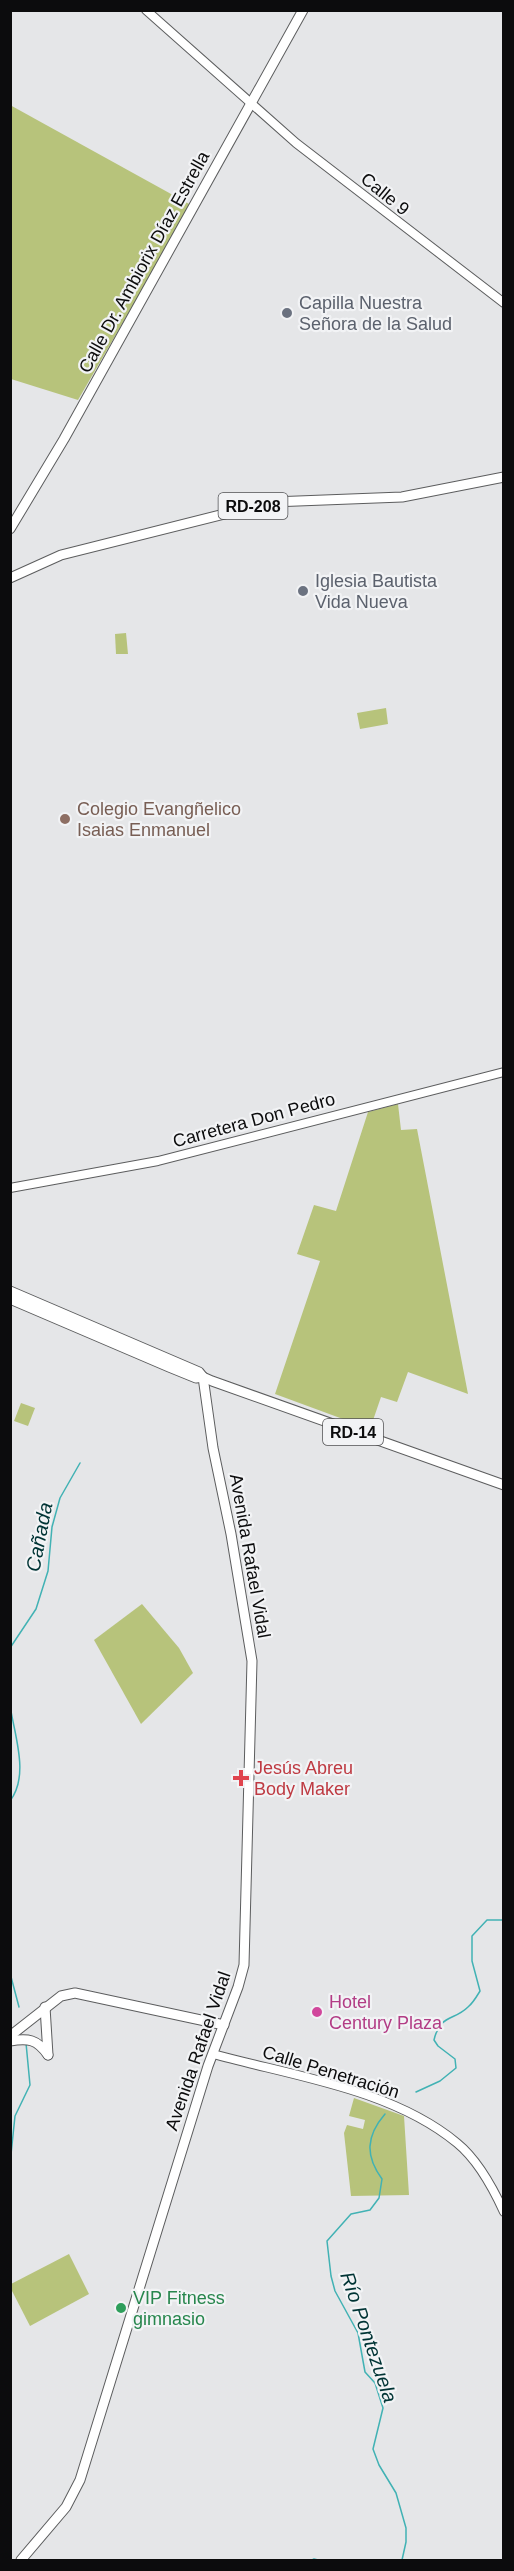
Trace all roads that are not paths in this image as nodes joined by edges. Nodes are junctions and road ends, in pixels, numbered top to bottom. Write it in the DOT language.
graph roads {
  1 [pos="146,10"];
  2 [pos="303,10"];
  3 [pos="251,105"];
  4 [pos="504,303"];
  5 [pos="504,477"];
  6 [pos="10,529"];
  7 [pos="10,579"];
  8 [pos="504,1072"];
  9 [pos="10,1188"];
  10 [pos="10,1291"];
  11 [pos="10,1299"];
  12 [pos="203,1377"];
  13 [pos="504,1485"];
  14 [pos="45,2007"];
  15 [pos="224,2025"];
  16 [pos="10,2036"];
  17 [pos="10,2042"];
  18 [pos="213,2054"];
  19 [pos="504,2212"];
  20 [pos="21,2560"];
  1 -- 3 [label="street, Calle 9"];
  2 -- 3 [label="main road, Calle Dr. Ambiorix Díaz Estrella"];
  3 -- 4 [label="street, Calle 9"];
  3 -- 6 [label="main road, Calle Dr. Ambiorix Díaz Estrella"];
  5 -- 7 [label="main road, RD-208"];
  8 -- 9 [label="street, Carretera Don Pedro"];
  10 -- 12 [label="main road, RD-14"];
  11 -- 12 [label="main road, RD-14"];
  12 -- 13 [label="main road, RD-14"];
  12 -- 15 [label="main road, Avenida Rafael Vidal"];
  14 -- 15 [label="main road"];
  14 -- 16 [label="main road"];
  14 -- 17 [label="main road"];
  15 -- 18 [label="main road, Avenida Rafael Vidal"];
  18 -- 19 [label="street, Calle Penetración"];
  18 -- 20 [label="main road, Avenida Rafael Vidal"];
}
